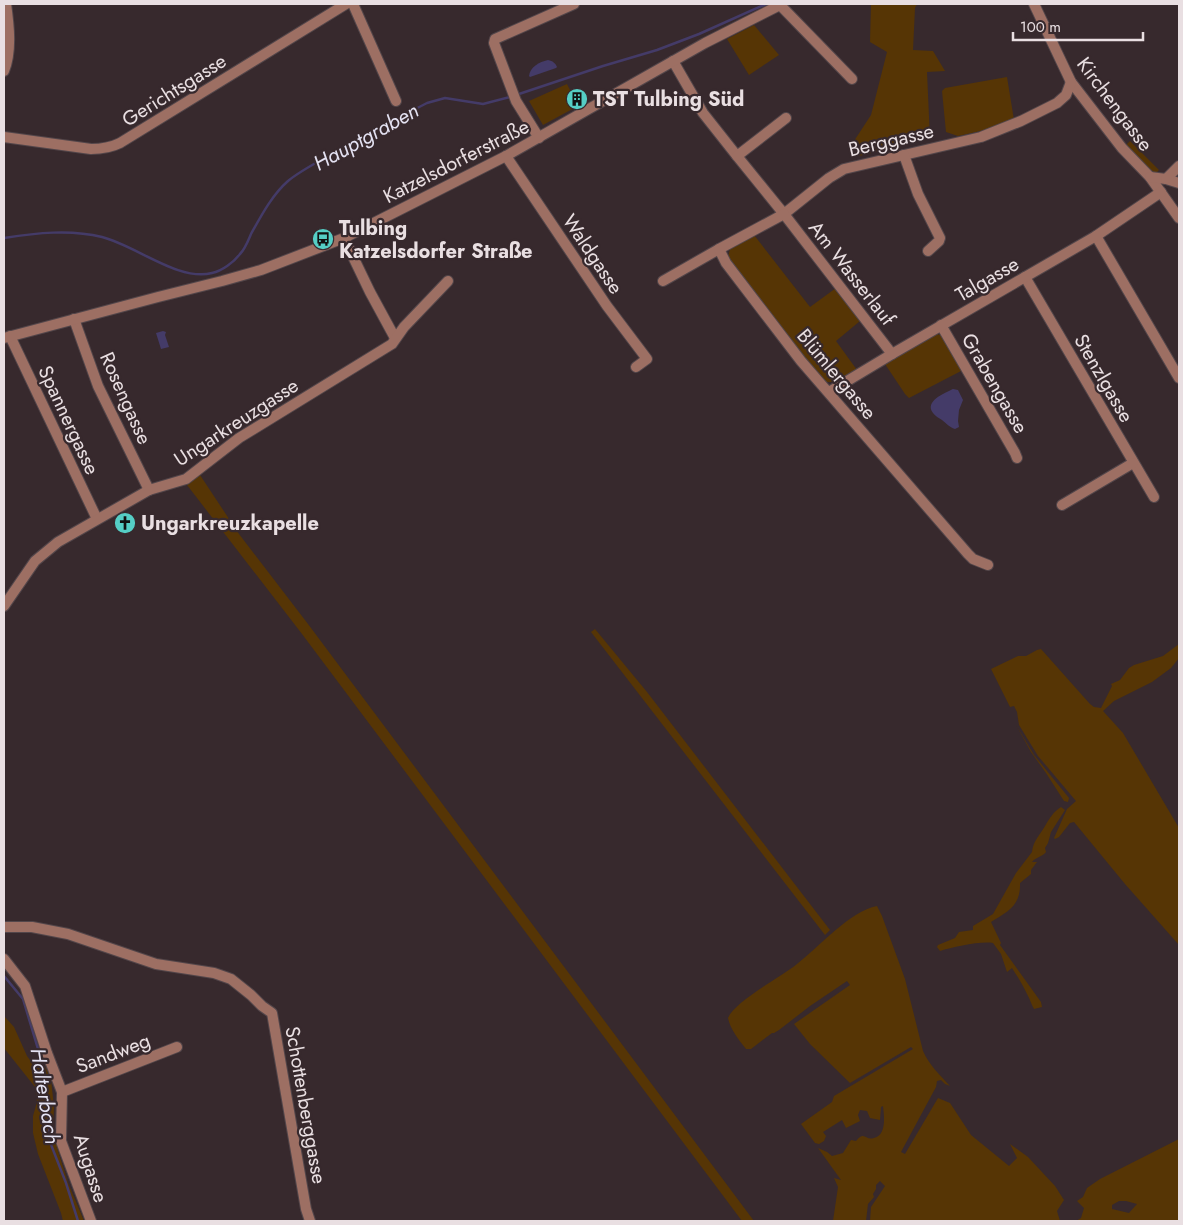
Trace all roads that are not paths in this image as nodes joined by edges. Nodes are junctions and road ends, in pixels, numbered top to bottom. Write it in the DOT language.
graph roads {
  1 [pos="6,4"];
  2 [pos="346,4"];
  3 [pos="353,4"];
  4 [pos="574,4"];
  5 [pos="781,4"];
  6 [pos="1034,4"];
  7 [pos="673,60"];
  8 [pos="4,71"];
  9 [pos="852,79"];
  10 [pos="1070,82"];
  11 [pos="396,101"];
  12 [pos="786,118"];
  13 [pos="4,137"];
  14 [pos="539,138"];
  15 [pos="904,155"];
  16 [pos="506,156"];
  17 [pos="737,156"];
  18 [pos="1179,166"];
  19 [pos="1150,177"];
  20 [pos="1166,179"];
  21 [pos="1179,183"];
  22 [pos="1162,192"];
  23 [pos="784,214"];
  24 [pos="1179,218"];
  25 [pos="1096,236"];
  26 [pos="344,238"];
  27 [pos="719,249"];
  28 [pos="928,251"];
  29 [pos="1025,277"];
  30 [pos="448,281"];
  31 [pos="662,281"];
  32 [pos="74,320"];
  33 [pos="941,325"];
  34 [pos="7,337"];
  35 [pos="396,338"];
  36 [pos="892,354"];
  37 [pos="636,367"];
  38 [pos="1179,378"];
  39 [pos="829,392"];
  40 [pos="1017,458"];
  41 [pos="1133,463"];
  42 [pos="149,490"];
  43 [pos="1154,497"];
  44 [pos="1062,505"];
  45 [pos="97,520"];
  46 [pos="988,565"];
  47 [pos="4,606"];
  48 [pos="4,926"];
  49 [pos="4,959"];
  50 [pos="176,1047"];
  51 [pos="62,1092"];
  52 [pos="91,1221"];
  53 [pos="310,1221"];
  1 -- 8 [label="street"];
  2 -- 13 [label="street, Gerichtsgasse"];
  3 -- 11 [label="street"];
  4 -- 14 [label="street"];
  5 -- 7 [label="street, Katzelsdorferstraße"];
  5 -- 9 [label="street"];
  6 -- 10 [label="street, Kirchengasse"];
  7 -- 14 [label="street, Katzelsdorferstraße"];
  7 -- 17 [label="street"];
  10 -- 15 [label="street, Berggasse"];
  10 -- 19 [label="street, Kirchengasse"];
  12 -- 17 [label="street"];
  14 -- 16 [label="street, Katzelsdorferstraße"];
  15 -- 23 [label="street, Berggasse"];
  15 -- 28 [label="street"];
  16 -- 26 [label="street, Katzelsdorferstraße"];
  16 -- 37 [label="street, Waldgasse"];
  17 -- 23 [label="street"];
  18 -- 20 [label="street"];
  19 -- 20 [label="street"];
  19 -- 22 [label="street, Kirchengasse"];
  20 -- 21 [label="street"];
  22 -- 24 [label="street, Kirchengasse"];
  22 -- 25 [label="street, Talgasse"];
  23 -- 27 [label="street"];
  23 -- 36 [label="street, Am Wasserlauf"];
  25 -- 29 [label="street, Talgasse"];
  25 -- 38 [label="street"];
  26 -- 32 [label="street, Katzelsdorferstraße"];
  26 -- 35 [label="street"];
  27 -- 31 [label="street"];
  27 -- 39 [label="street, Blümlergasse"];
  29 -- 33 [label="street, Talgasse"];
  29 -- 41 [label="street, Stenzlgasse"];
  30 -- 35 [label="street, Ungarkreuzgasse"];
  32 -- 34 [label="street, Katzelsdorferstraße"];
  32 -- 42 [label="street, Rosengasse"];
  33 -- 36 [label="street, Talgasse"];
  33 -- 40 [label="street, Grabengasse"];
  34 -- 45 [label="street, Spannergasse"];
  35 -- 42 [label="street, Ungarkreuzgasse"];
  36 -- 39 [label="street, Talgasse"];
  39 -- 46 [label="street, Blümlergasse"];
  41 -- 43 [label="street, Stenzlgasse"];
  41 -- 44 [label="street"];
  42 -- 45 [label="street, Ungarkreuzgasse"];
  45 -- 47 [label="street, Ungarkreuzgasse"];
  48 -- 53 [label="street, Schottenberggasse"];
  49 -- 51 [label="street, Augasse"];
  50 -- 51 [label="street, Sandweg"];
  51 -- 52 [label="street, Augasse"];
}
